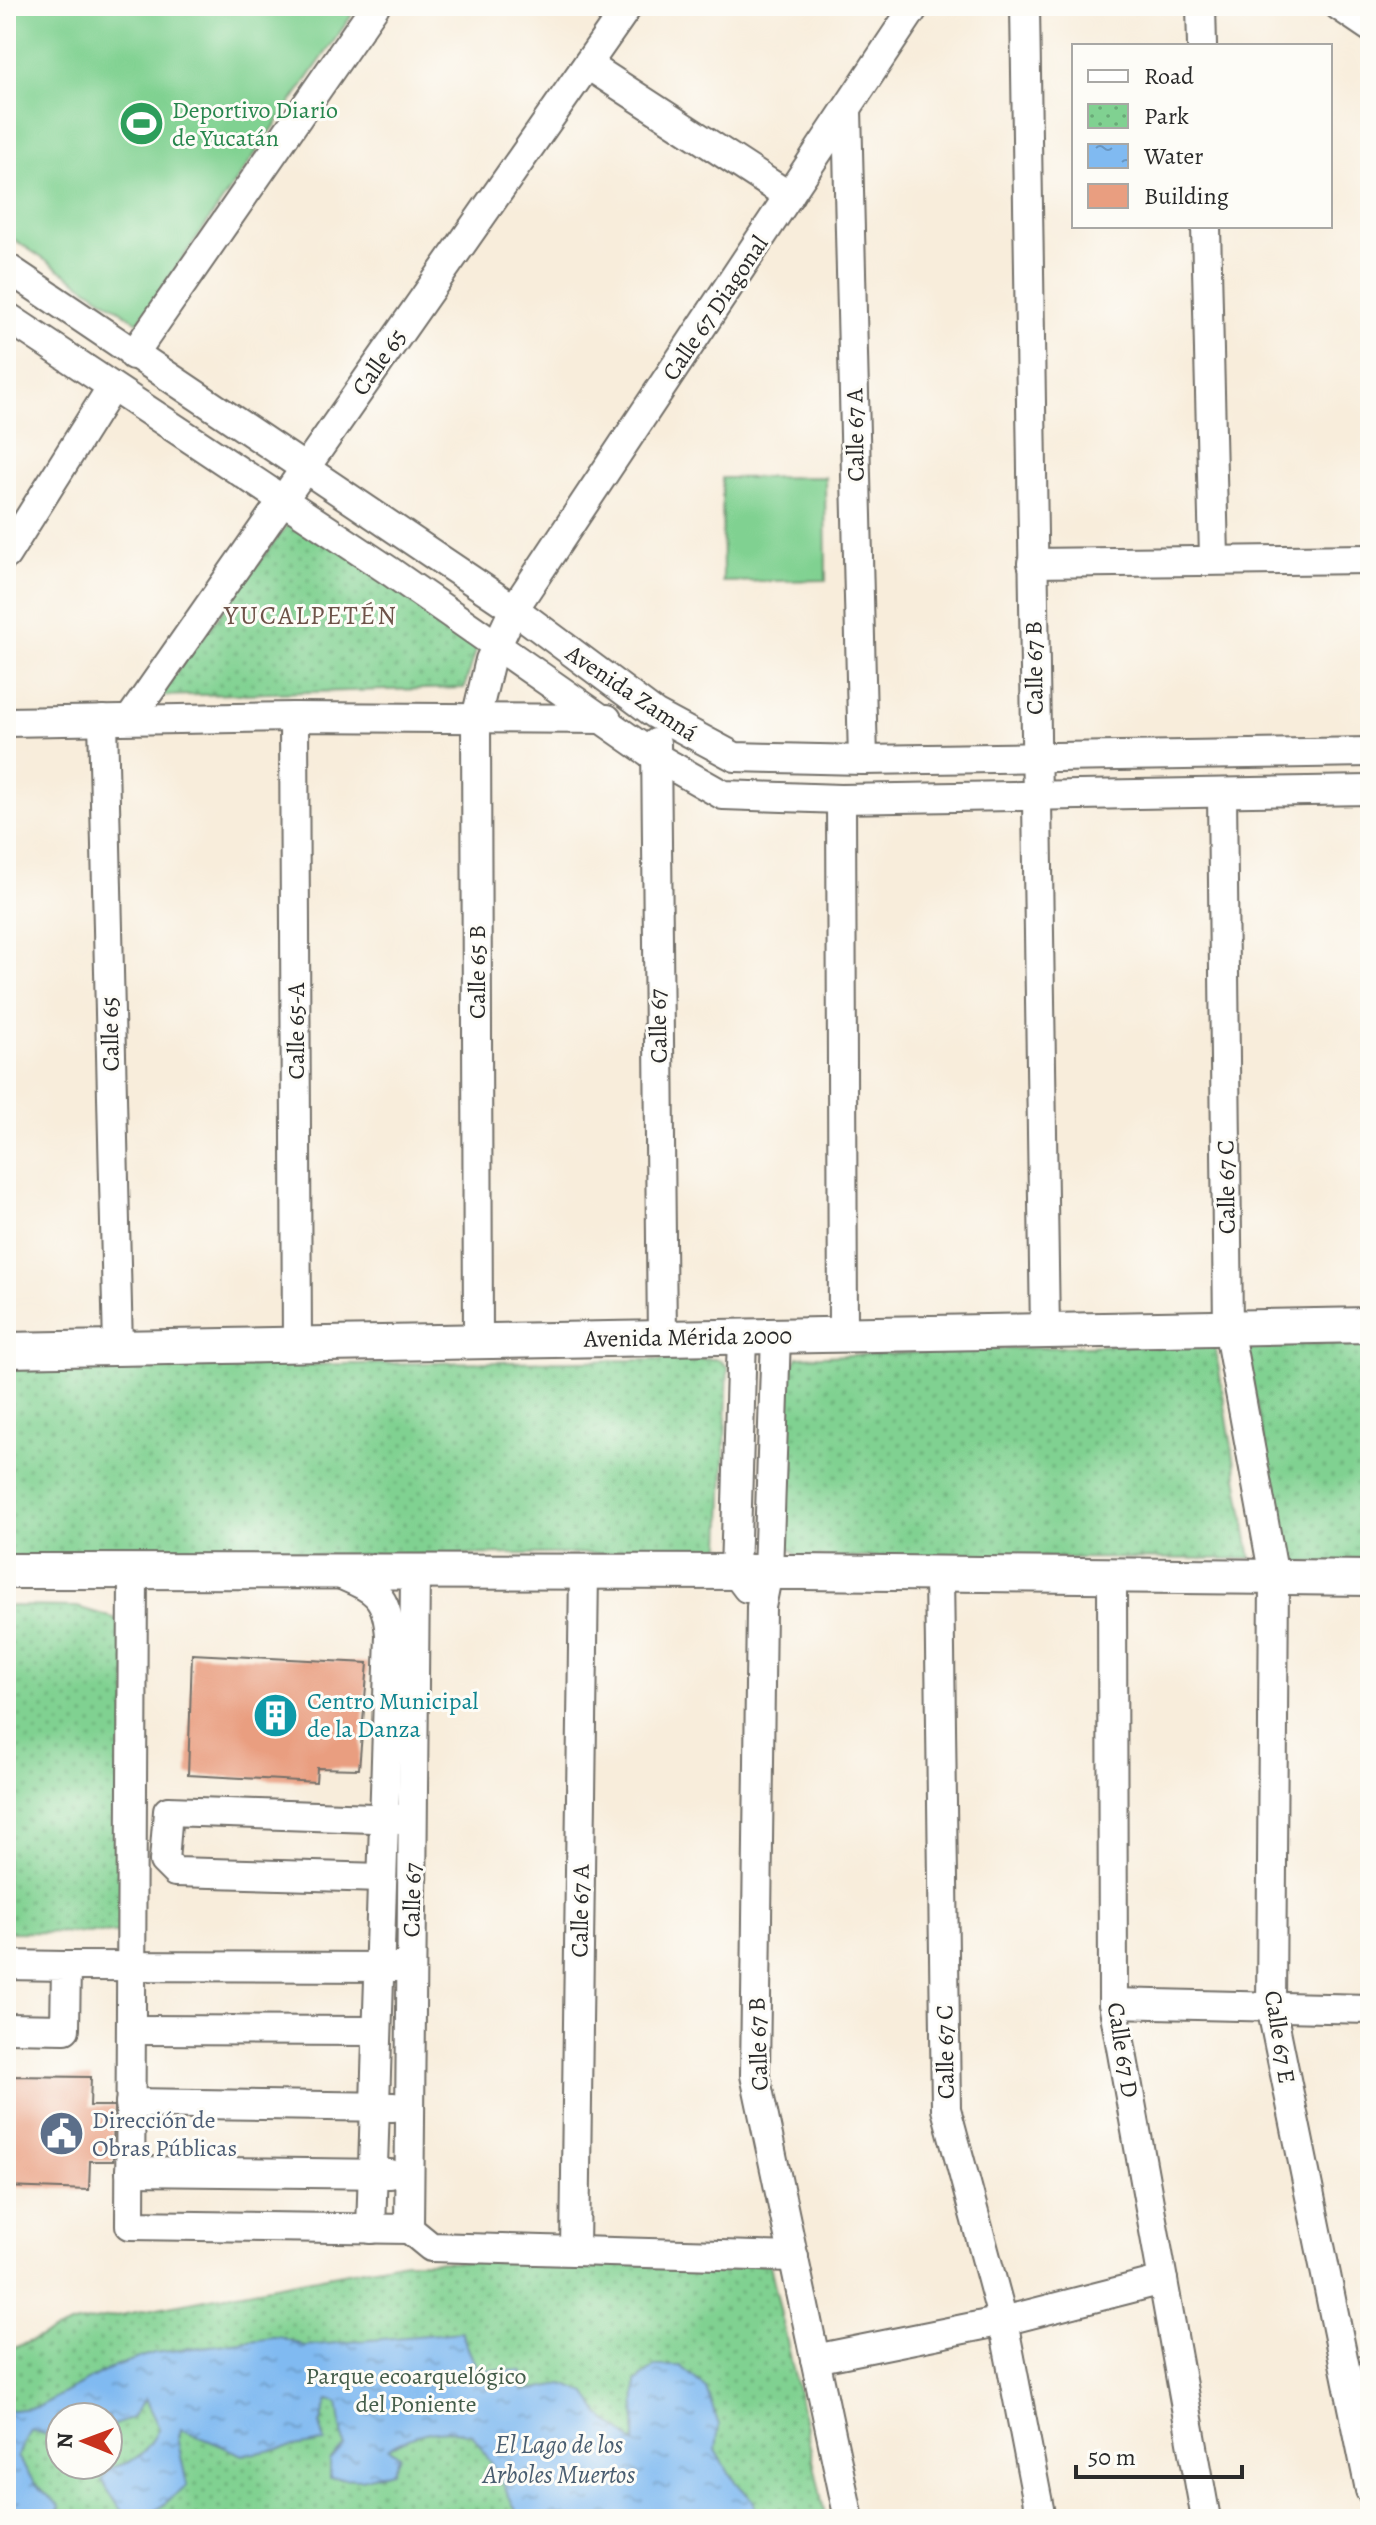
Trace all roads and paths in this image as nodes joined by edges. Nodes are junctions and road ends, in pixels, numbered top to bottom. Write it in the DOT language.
graph roads {
  1 [pos="375,6"];
  2 [pos="628,6"];
  3 [pos="915,6"];
  4 [pos="1025,6"];
  5 [pos="1201,6"];
  6 [pos="1339,6"];
  7 [pos="1370,27"];
  8 [pos="1202,44"];
  9 [pos="588,65"];
  10 [pos="847,109"];
  11 [pos="789,196"];
  12 [pos="1206,228"];
  13 [pos="6,267"];
  14 [pos="6,316"];
  15 [pos="133,355"];
  16 [pos="111,388"];
  17 [pos="303,470"];
  18 [pos="282,499"];
  19 [pos="6,555"];
  20 [pos="1214,558"];
  21 [pos="1370,559"];
  22 [pos="1032,563"];
  23 [pos="514,609"];
  24 [pos="498,646"];
  25 [pos="655,714"];
  26 [pos="294,717"];
  27 [pos="476,718"];
  28 [pos="117,719"];
  29 [pos="607,719"];
  30 [pos="6,722"];
  31 [pos="1370,752"];
  32 [pos="656,757"];
  33 [pos="1034,758"];
  34 [pos="863,760"];
  35 [pos="1370,790"];
  36 [pos="1222,793"];
  37 [pos="1035,795"];
  38 [pos="841,799"];
  39 [pos="1370,1325"];
  40 [pos="1228,1327"];
  41 [pos="1045,1331"];
  42 [pos="843,1334"];
  43 [pos="742,1336"];
  44 [pos="776,1336"];
  45 [pos="662,1338"];
  46 [pos="478,1341"];
  47 [pos="297,1345"];
  48 [pos="118,1348"];
  49 [pos="6,1350"];
  50 [pos="6,1571"];
  51 [pos="133,1571"];
  52 [pos="332,1571"];
  53 [pos="415,1571"];
  54 [pos="584,1571"];
  55 [pos="752,1572"];
  56 [pos="939,1573"];
  57 [pos="1112,1575"];
  58 [pos="1274,1577"];
  59 [pos="1370,1578"];
  60 [pos="384,1819"];
  61 [pos="413,1820"];
  62 [pos="382,1878"];
  63 [pos="6,1965"];
  64 [pos="66,1966"];
  65 [pos="131,1966"];
  66 [pos="411,1967"];
  67 [pos="379,1968"];
  68 [pos="1113,2003"];
  69 [pos="1271,2006"];
  70 [pos="1370,2009"];
  71 [pos="6,2028"];
  72 [pos="131,2030"];
  73 [pos="377,2031"];
  74 [pos="130,2103"];
  75 [pos="375,2106"];
  76 [pos="410,2107"];
  77 [pos="130,2171"];
  78 [pos="372,2173"];
  79 [pos="409,2174"];
  80 [pos="371,2229"];
  81 [pos="409,2229"];
  82 [pos="575,2250"];
  83 [pos="794,2257"];
  84 [pos="1163,2280"];
  85 [pos="1003,2321"];
  86 [pos="815,2359"];
  87 [pos="1370,2490"];
  88 [pos="849,2519"];
  89 [pos="1041,2519"];
  90 [pos="1206,2519"];
  1 -- 15 [label="street"];
  2 -- 9 [label="street, Calle 65"];
  3 -- 10 [label="street, Calle 67 Diagonal"];
  4 -- 22 [label="street, Calle 67 B"];
  5 -- 8 [label="street"];
  6 -- 7 [label="street"];
  9 -- 11 [label="street"];
  9 -- 17 [label="street, Calle 65"];
  10 -- 11 [label="street, Calle 67 Diagonal"];
  10 -- 34 [label="street, Calle 67 A"];
  11 -- 23 [label="street, Calle 67 Diagonal"];
  12 -- 20 [label="street"];
  13 -- 15 [label="street, Avenida Zamná"];
  14 -- 16 [label="street, Avenida Zamná"];
  15 -- 17 [label="street, Avenida Zamná"];
  16 -- 18 [label="street, Avenida Zamná"];
  16 -- 19 [label="street"];
  17 -- 18 [label="street, Calle 65"];
  17 -- 23 [label="street, Avenida Zamná"];
  18 -- 24 [label="street, Avenida Zamná"];
  18 -- 28 [label="street, Calle 65"];
  20 -- 21 [label="street"];
  20 -- 22 [label="street"];
  22 -- 33 [label="street, Calle 67 B"];
  23 -- 24 [label="street, Calle 65 B"];
  23 -- 25 [label="street, Avenida Zamná"];
  24 -- 27 [label="street, Calle 65 B"];
  24 -- 29 [label="street, Avenida Zamná"];
  25 -- 32 [label="street, Calle 67"];
  25 -- 34 [label="street, Avenida Zamná"];
  26 -- 27 [label="street"];
  26 -- 28 [label="street"];
  26 -- 47 [label="street, Calle 65-A"];
  27 -- 29 [label="street"];
  27 -- 46 [label="street, Calle 65 B"];
  28 -- 30 [label="street"];
  28 -- 48 [label="street, Calle 65"];
  29 -- 32 [label="street, Avenida Zamná"];
  31 -- 33 [label="street, Avenida Zamná"];
  32 -- 38 [label="street, Avenida Zamná"];
  32 -- 45 [label="street, Calle 67"];
  33 -- 34 [label="street, Avenida Zamná"];
  33 -- 37 [label="street, Calle 67 B"];
  35 -- 36 [label="street, Avenida Zamná"];
  36 -- 37 [label="street, Avenida Zamná"];
  36 -- 40 [label="street, Calle 67 C"];
  37 -- 38 [label="street, Avenida Zamná"];
  37 -- 41 [label="street, Calle 67 B"];
  38 -- 42 [label="street"];
  39 -- 40 [label="main road, Avenida Mérida 2000"];
  40 -- 41 [label="main road, Avenida Mérida 2000"];
  40 -- 58 [label="street, Calle 67 C"];
  41 -- 42 [label="main road, Avenida Mérida 2000"];
  42 -- 44 [label="main road, Avenida Mérida 2000"];
  43 -- 44 [label="main road, Avenida Mérida 2000"];
  43 -- 45 [label="main road, Avenida Mérida 2000"];
  43 -- 55 [label="street"];
  44 -- 55 [label="street"];
  45 -- 46 [label="main road, Avenida Mérida 2000"];
  46 -- 47 [label="main road, Avenida Mérida 2000"];
  47 -- 48 [label="main road, Avenida Mérida 2000"];
  48 -- 49 [label="main road, Avenida Mérida 2000"];
  50 -- 51 [label="main road"];
  51 -- 52 [label="main road"];
  51 -- 65 [label="street"];
  52 -- 53 [label="main road"];
  52 -- 60 [label="street"];
  53 -- 54 [label="main road"];
  53 -- 61 [label="street, Calle 67"];
  54 -- 55 [label="main road"];
  54 -- 82 [label="street, Calle 67 A"];
  55 -- 56 [label="main road"];
  55 -- 83 [label="street, Calle 67 B"];
  56 -- 57 [label="main road"];
  56 -- 85 [label="street, Calle 67 C"];
  57 -- 58 [label="main road"];
  57 -- 68 [label="street, Calle 67 D"];
  58 -- 59 [label="main road"];
  58 -- 69 [label="street, Calle 67 E"];
  60 -- 61 [label="street"];
  60 -- 62 [label="street"];
  60 -- 62 [label="street"];
  61 -- 66 [label="street, Calle 67"];
  62 -- 67 [label="street"];
  63 -- 64 [label="street"];
  64 -- 65 [label="street"];
  64 -- 71 [label="street"];
  65 -- 67 [label="street"];
  65 -- 72 [label="street"];
  66 -- 67 [label="street"];
  66 -- 76 [label="street, Calle 67"];
  67 -- 73 [label="street"];
  68 -- 69 [label="street"];
  68 -- 84 [label="street, Calle 67 D"];
  69 -- 70 [label="street"];
  69 -- 87 [label="street, Calle 67 E"];
  72 -- 73 [label="street"];
  72 -- 74 [label="street"];
  73 -- 75 [label="street"];
  74 -- 75 [label="street"];
  74 -- 77 [label="street"];
  75 -- 76 [label="street"];
  75 -- 78 [label="street"];
  76 -- 79 [label="street, Calle 67"];
  77 -- 78 [label="street"];
  77 -- 80 [label="street"];
  78 -- 79 [label="street"];
  78 -- 80 [label="street"];
  79 -- 81 [label="street, Calle 67"];
  80 -- 81 [label="street"];
  81 -- 82 [label="street"];
  82 -- 83 [label="street"];
  83 -- 86 [label="street, Calle 67 B"];
  84 -- 85 [label="street"];
  84 -- 90 [label="street, Calle 67 D"];
  85 -- 86 [label="street"];
  85 -- 89 [label="street, Calle 67 C"];
  86 -- 88 [label="street, Calle 67 B"];
}
